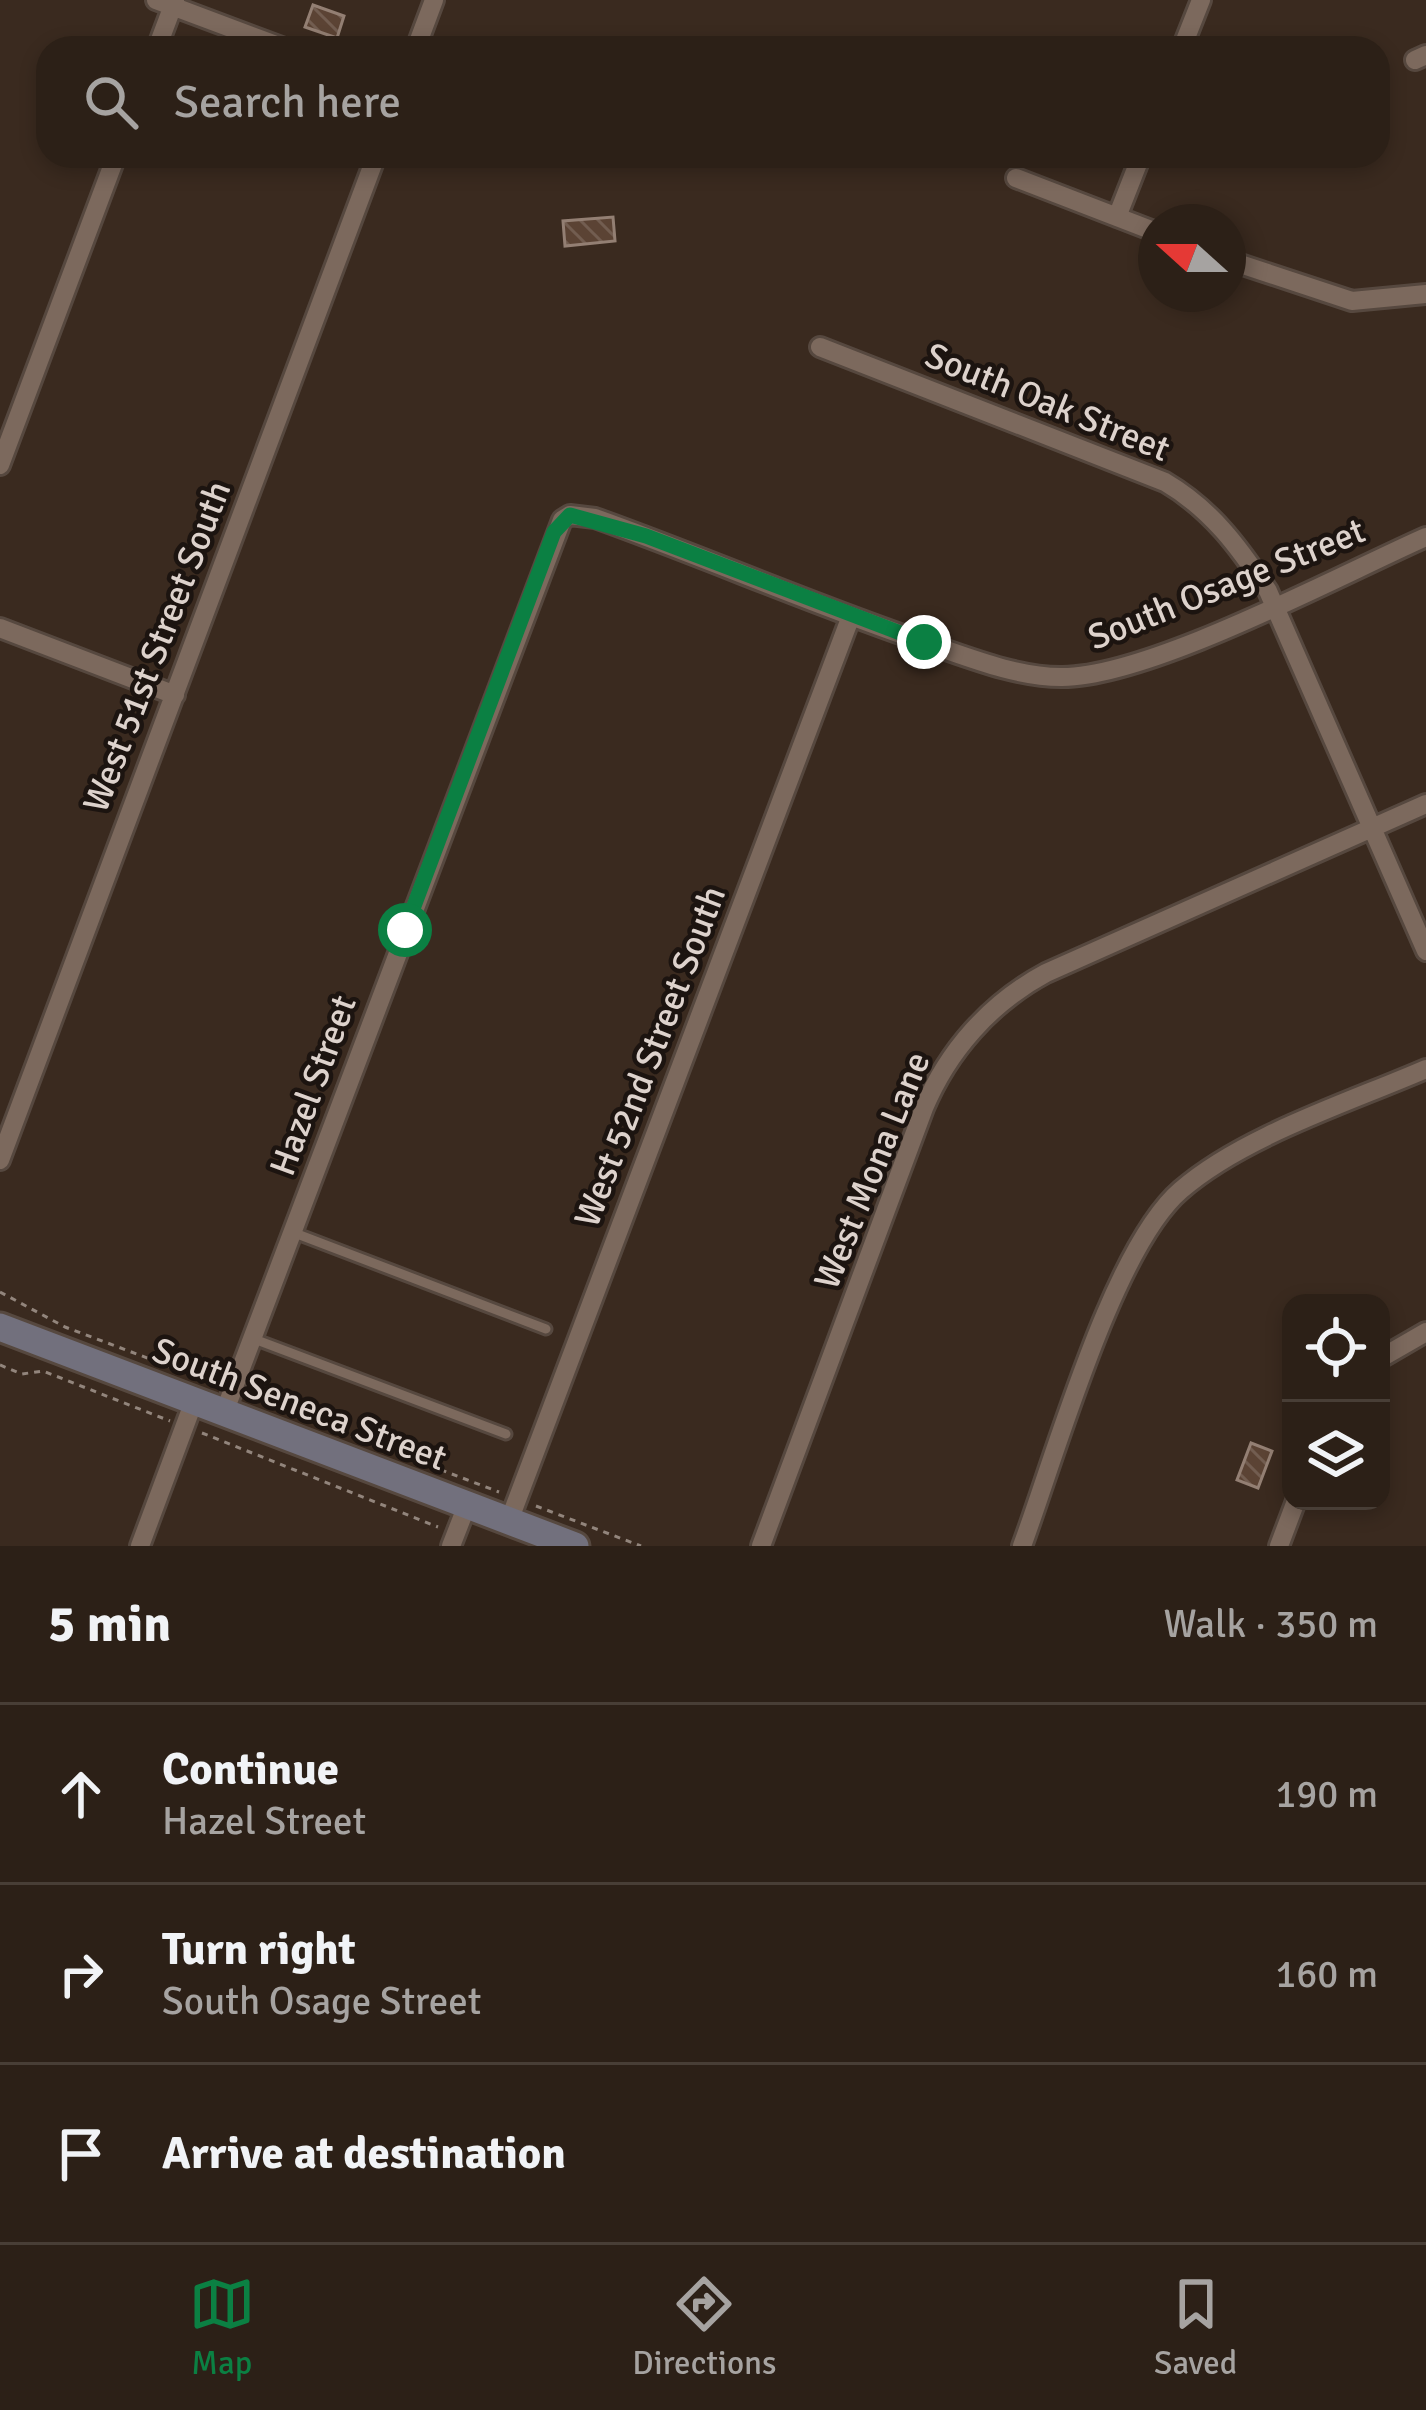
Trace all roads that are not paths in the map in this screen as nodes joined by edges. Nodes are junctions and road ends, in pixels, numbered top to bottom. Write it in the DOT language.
graph roads {
  1 [pos="434,0"];
  2 [pos="1201,0"];
  3 [pos="168,2"];
  4 [pos="160,36"];
  5 [pos="254,36"];
  6 [pos="420,36"];
  7 [pos="1187,36"];
  8 [pos="111,168"];
  9 [pos="371,168"];
  10 [pos="1136,168"];
  11 [pos="1016,178"];
  12 [pos="1117,217"];
  13 [pos="1138,225"];
  14 [pos="1246,266"];
  15 [pos="1426,294"];
  16 [pos="820,347"];
  17 [pos="0,465"];
  18 [pos="570,515"];
  19 [pos="1426,537"];
  20 [pos="1273,604"];
  21 [pos="851,616"];
  22 [pos="0,628"];
  23 [pos="174,694"];
  24 [pos="1426,804"];
  25 [pos="1371,828"];
  26 [pos="1426,951"];
  27 [pos="1426,1069"];
  28 [pos="0,1160"];
  29 [pos="292,1232"];
  30 [pos="0,1327"];
  31 [pos="546,1329"];
  32 [pos="1426,1332"];
  33 [pos="254,1339"];
  34 [pos="1390,1353"];
  35 [pos="229,1402"];
  36 [pos="189,1414"];
  37 [pos="506,1434"];
  38 [pos="467,1505"];
  39 [pos="514,1510"];
  40 [pos="1293,1510"];
  41 [pos="453,1542"];
  42 [pos="140,1546"];
  43 [pos="575,1546"];
  44 [pos="761,1546"];
  45 [pos="1022,1546"];
  46 [pos="1279,1546"];
  1 -- 6 [label="street"];
  2 -- 7 [label="street"];
  3 -- 4 [label="street"];
  3 -- 5 [label="street"];
  8 -- 17 [label="street"];
  9 -- 23 [label="street, West 51st Street South"];
  10 -- 12 [label="street"];
  11 -- 12 [label="street"];
  12 -- 13 [label="street"];
  14 -- 15 [label="street"];
  16 -- 20 [label="street, South Oak Street"];
  18 -- 21 [label="street, South Osage Street"];
  18 -- 29 [label="street, Hazel Street"];
  19 -- 20 [label="street, South Osage Street"];
  20 -- 21 [label="street, South Osage Street"];
  20 -- 25 [label="street, South Oak Street"];
  21 -- 39 [label="street, West 52nd Street South"];
  22 -- 23 [label="street"];
  23 -- 28 [label="street, West 51st Street South"];
  24 -- 25 [label="street, West Mona Lane"];
  25 -- 26 [label="street, South Oak Street"];
  25 -- 44 [label="street, West Mona Lane"];
  27 -- 45 [label="street"];
  29 -- 31 [label="lane"];
  29 -- 33 [label="street, Hazel Street"];
  30 -- 36 [label="street, South Seneca Street"];
  32 -- 34 [label="street"];
  33 -- 35 [label="street, Hazel Street"];
  33 -- 37 [label="lane"];
  35 -- 36 [label="street, South Seneca Street"];
  35 -- 38 [label="street, South Seneca Street"];
  36 -- 42 [label="street"];
  38 -- 39 [label="street, South Seneca Street"];
  38 -- 41 [label="street"];
  39 -- 43 [label="street, South Seneca Street"];
  40 -- 46 [label="street"];
}
